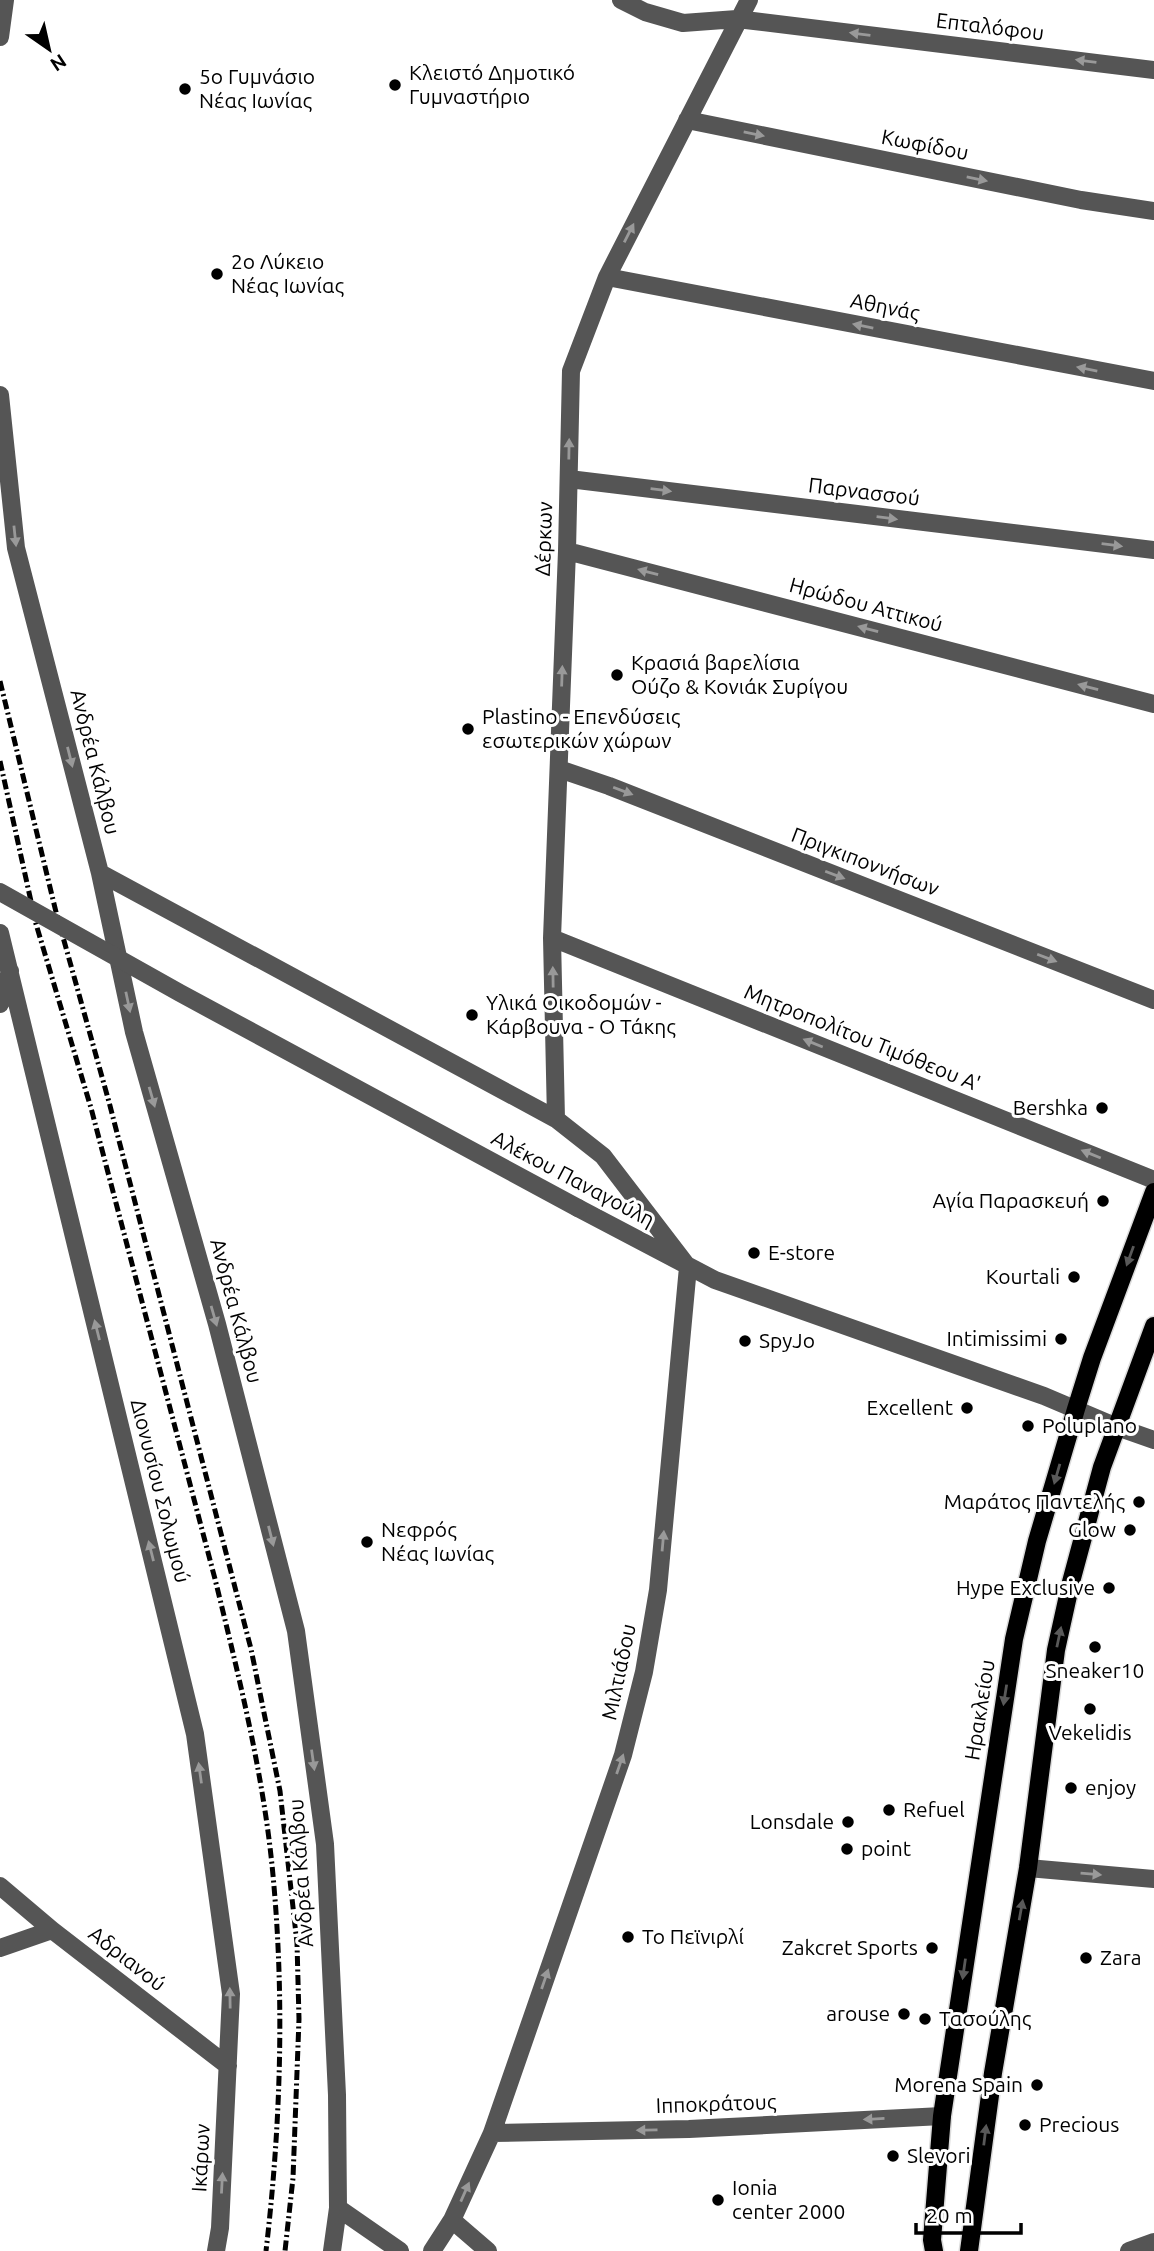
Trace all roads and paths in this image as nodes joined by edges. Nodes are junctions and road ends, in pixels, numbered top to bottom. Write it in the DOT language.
graph roads {
  1 [pos="5,0"];
  2 [pos="621,0"];
  3 [pos="730,0"];
  4 [pos="749,0"];
  5 [pos="737,19"];
  6 [pos="0,37"];
  7 [pos="1154,69"];
  8 [pos="687,120"];
  9 [pos="1154,211"];
  10 [pos="607,277"];
  11 [pos="1154,382"];
  12 [pos="0,395"];
  13 [pos="569,479"];
  14 [pos="1154,550"];
  15 [pos="567,551"];
  16 [pos="1154,704"];
  17 [pos="559,769"];
  18 [pos="100,873"];
  19 [pos="0,892"];
  20 [pos="0,933"];
  21 [pos="552,938"];
  22 [pos="5,964"];
  23 [pos="1154,1000"];
  24 [pos="0,1004"];
  25 [pos="556,1119"];
  26 [pos="1154,1180"];
  27 [pos="1154,1192"];
  28 [pos="688,1267"];
  29 [pos="1154,1326"];
  30 [pos="1076,1409"];
  31 [pos="1117,1427"];
  32 [pos="1154,1440"];
  33 [pos="1028,1868"];
  34 [pos="1154,1879"];
  35 [pos="0,1886"];
  36 [pos="52,1930"];
  37 [pos="0,1948"];
  38 [pos="228,2066"];
  39 [pos="942,2116"];
  40 [pos="492,2133"];
  41 [pos="338,2208"];
  42 [pos="452,2220"];
  43 [pos="1154,2242"];
  44 [pos="216,2251"];
  45 [pos="332,2251"];
  46 [pos="400,2251"];
  47 [pos="432,2251"];
  48 [pos="488,2251"];
  49 [pos="934,2251"];
  50 [pos="969,2251"];
  51 [pos="1129,2251"];
  1 -- 6 [label="street"];
  2 -- 5 [label="street, Επταλόφου"];
  3 -- 5 [label="street"];
  4 -- 5 [label="street, Δέρκων"];
  7 -- 5 [label="street, Επταλόφου, one-way"];
  5 -- 8 [label="street, Δέρκων"];
  8 -- 9 [label="street, Κωφίδου, one-way"];
  10 -- 8 [label="street, Δέρκων, one-way"];
  11 -- 10 [label="street, Αθηνάς, one-way"];
  13 -- 10 [label="street, Δέρκων, one-way"];
  12 -- 18 [label="street, Ανδρέα Κάλβου, one-way"];
  13 -- 14 [label="street, Παρνασσού, one-way"];
  13 -- 15 [label="street, Δέρκων"];
  16 -- 15 [label="street, Ηρώδου Αττικού, one-way"];
  17 -- 15 [label="street, Δέρκων, one-way"];
  17 -- 21 [label="street, Δέρκων"];
  17 -- 23 [label="street, Πριγκιποννήσων, one-way"];
  18 -- 25 [label="street"];
  18 -- 41 [label="street, Ανδρέα Κάλβου, one-way"];
  19 -- 28 [label="street, Αλέκου Παναγούλη, bridge"];
  20 -- 22 [label="street, Διονυσίου Σολωμού"];
  25 -- 21 [label="street, Δέρκων, one-way"];
  26 -- 21 [label="street, Μητροπολίτου Τιμόθεου Α', one-way"];
  22 -- 24 [label="street"];
  38 -- 22 [label="street, Διονυσίου Σολωμού, one-way"];
  25 -- 28 [label="street"];
  27 -- 30 [label="main road, Ηρακλείου, one-way"];
  28 -- 30 [label="street, Αλέκου Παναγούλη"];
  40 -- 28 [label="street, Μιλτιάδου, one-way"];
  29 -- 31 [label="main road"];
  30 -- 31 [label="street, Αλέκου Παναγούλη"];
  30 -- 39 [label="main road, Ηρακλείου, one-way"];
  31 -- 32 [label="street, Αλέκου Παναγούλη"];
  33 -- 31 [label="main road, one-way"];
  33 -- 34 [label="street, one-way"];
  50 -- 33 [label="main road, one-way"];
  35 -- 36 [label="street, Αδριανού"];
  36 -- 37 [label="street"];
  36 -- 38 [label="street, Αδριανού"];
  44 -- 38 [label="street, Ικάρων, one-way"];
  39 -- 40 [label="street, Ιπποκράτους, one-way"];
  39 -- 49 [label="main road, Ηρακλείου"];
  42 -- 40 [label="street, Μιλτιάδου, one-way"];
  41 -- 45 [label="street, Ανδρέα Κάλβου"];
  41 -- 46 [label="street"];
  42 -- 47 [label="street, Μιλτιάδου"];
  42 -- 48 [label="street"];
  43 -- 51 [label="street"];
}
